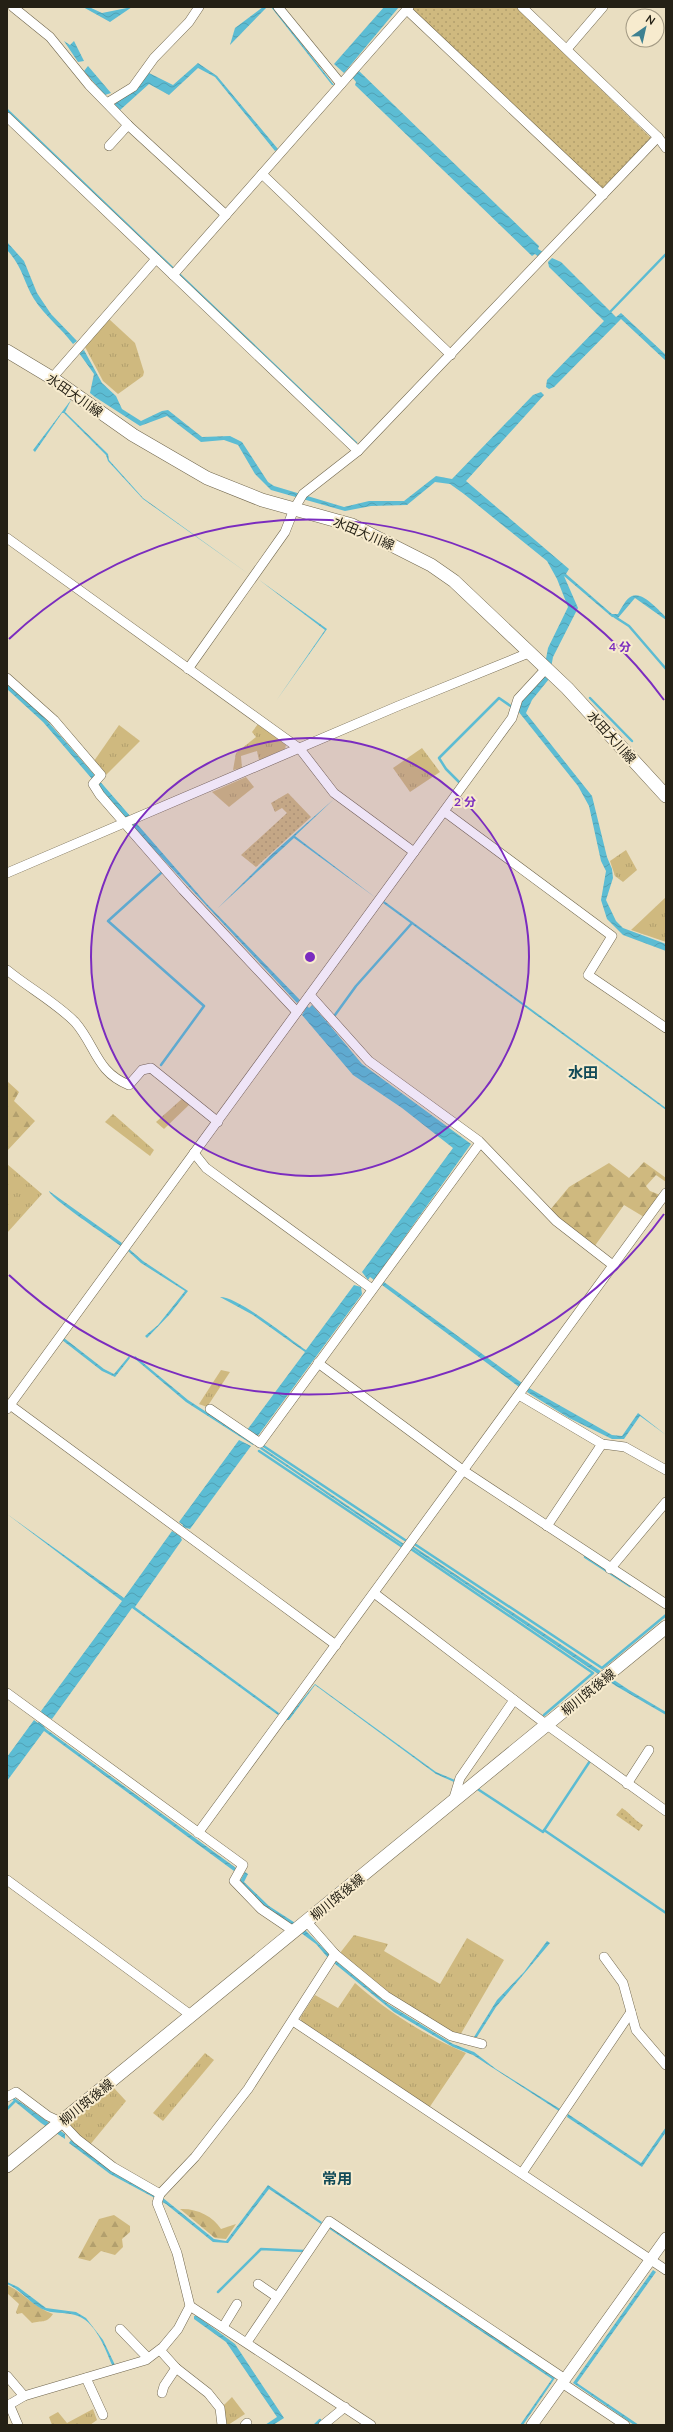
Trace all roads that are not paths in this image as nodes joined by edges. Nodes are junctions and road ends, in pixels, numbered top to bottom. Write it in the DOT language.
graph roads {
  1 [pos="13,7"];
  2 [pos="198,7"];
  3 [pos="278,7"];
  4 [pos="522,7"];
  5 [pos="603,7"];
  6 [pos="408,8"];
  7 [pos="7,14"];
  8 [pos="567,49"];
  9 [pos="341,84"];
  10 [pos="107,102"];
  11 [pos="7,117"];
  12 [pos="128,125"];
  13 [pos="658,137"];
  14 [pos="109,146"];
  15 [pos="666,148"];
  16 [pos="262,174"];
  17 [pos="603,195"];
  18 [pos="226,215"];
  19 [pos="156,259"];
  20 [pos="173,275"];
  21 [pos="7,351"];
  22 [pos="451,355"];
  23 [pos="52,378"];
  24 [pos="358,452"];
  25 [pos="299,500"];
  26 [pos="7,538"];
  27 [pos="531,652"];
  28 [pos="188,669"];
  29 [pos="542,673"];
  30 [pos="7,678"];
  31 [pos="300,749"];
  32 [pos="666,796"];
  33 [pos="445,812"];
  34 [pos="125,822"];
  35 [pos="414,852"];
  36 [pos="7,873"];
  37 [pos="7,970"];
  38 [pos="310,995"];
  39 [pos="298,1012"];
  40 [pos="666,1028"];
  41 [pos="218,1122"];
  42 [pos="480,1143"];
  43 [pos="194,1153"];
  44 [pos="666,1193"];
  45 [pos="614,1266"];
  46 [pos="372,1288"];
  47 [pos="318,1364"];
  48 [pos="519,1395"];
  49 [pos="9,1407"];
  50 [pos="210,1409"];
  51 [pos="602,1444"];
  52 [pos="666,1470"];
  53 [pos="464,1471"];
  54 [pos="666,1502"];
  55 [pos="547,1526"];
  56 [pos="610,1569"];
  57 [pos="374,1593"];
  58 [pos="666,1604"];
  59 [pos="666,1627"];
  60 [pos="336,1645"];
  61 [pos="7,1692"];
  62 [pos="514,1700"];
  63 [pos="547,1725"];
  64 [pos="649,1750"];
  65 [pos="627,1784"];
  66 [pos="452,1804"];
  67 [pos="666,1811"];
  68 [pos="198,1833"];
  69 [pos="7,1880"];
  70 [pos="307,1922"];
  71 [pos="295,1932"];
  72 [pos="335,1954"];
  73 [pos="604,1957"];
  74 [pos="631,2012"];
  75 [pos="192,2016"];
  76 [pos="293,2021"];
  77 [pos="482,2044"];
  78 [pos="666,2065"];
  79 [pos="7,2097"];
  80 [pos="61,2122"];
  81 [pos="7,2166"];
  82 [pos="522,2173"];
  83 [pos="160,2194"];
  84 [pos="666,2238"];
  85 [pos="650,2260"];
  86 [pos="666,2270"];
  87 [pos="258,2284"];
  88 [pos="277,2297"];
  89 [pos="238,2304"];
  90 [pos="190,2306"];
  91 [pos="223,2327"];
  92 [pos="120,2329"];
  93 [pos="247,2342"];
  94 [pos="160,2350"];
  95 [pos="148,2358"];
  96 [pos="176,2368"];
  97 [pos="7,2376"];
  98 [pos="86,2378"];
  99 [pos="563,2381"];
  100 [pos="162,2393"];
  101 [pos="24,2396"];
  102 [pos="8,2405"];
  103 [pos="345,2407"];
  104 [pos="103,2415"];
  105 [pos="18,2425"];
  106 [pos="222,2425"];
  107 [pos="323,2425"];
  108 [pos="371,2425"];
  109 [pos="532,2425"];
  110 [pos="625,2425"];
  1 -- 7 [label="street"];
  1 -- 10 [label="street"];
  2 -- 10 [label="street"];
  3 -- 9 [label="street"];
  4 -- 8 [label="street"];
  5 -- 8 [label="street"];
  6 -- 9 [label="street"];
  6 -- 17 [label="street"];
  8 -- 13 [label="street"];
  9 -- 16 [label="street"];
  10 -- 12 [label="street"];
  11 -- 19 [label="street"];
  12 -- 14 [label="street"];
  12 -- 18 [label="street"];
  13 -- 15 [label="street"];
  13 -- 17 [label="street"];
  16 -- 18 [label="street"];
  16 -- 22 [label="street"];
  17 -- 22 [label="street"];
  18 -- 20 [label="street"];
  19 -- 20 [label="street"];
  19 -- 23 [label="street"];
  20 -- 24 [label="street"];
  21 -- 23 [label="main road, 水田大川線"];
  22 -- 24 [label="street"];
  23 -- 25 [label="main road, 水田大川線"];
  24 -- 25 [label="street"];
  25 -- 27 [label="main road, 水田大川線"];
  25 -- 28 [label="street"];
  26 -- 28 [label="street"];
  27 -- 31 [label="street"];
  27 -- 32 [label="main road, 水田大川線"];
  28 -- 31 [label="street"];
  29 -- 33 [label="street"];
  30 -- 34 [label="street"];
  31 -- 34 [label="street"];
  31 -- 35 [label="street"];
  33 -- 35 [label="street"];
  33 -- 40 [label="street"];
  34 -- 36 [label="street"];
  34 -- 39 [label="street"];
  35 -- 38 [label="street"];
  37 -- 41 [label="street"];
  38 -- 39 [label="street"];
  38 -- 42 [label="street"];
  39 -- 41 [label="street"];
  41 -- 43 [label="street"];
  42 -- 45 [label="street"];
  42 -- 46 [label="street"];
  43 -- 46 [label="street"];
  43 -- 49 [label="street"];
  44 -- 45 [label="street"];
  45 -- 48 [label="street"];
  46 -- 47 [label="street"];
  47 -- 50 [label="street"];
  47 -- 53 [label="street"];
  48 -- 51 [label="street"];
  48 -- 53 [label="street"];
  49 -- 60 [label="street"];
  51 -- 52 [label="street"];
  51 -- 55 [label="street"];
  53 -- 55 [label="street"];
  53 -- 57 [label="street"];
  54 -- 56 [label="street"];
  55 -- 56 [label="street"];
  56 -- 58 [label="street"];
  57 -- 60 [label="street"];
  57 -- 62 [label="street"];
  59 -- 63 [label="main road, 柳川筑後線"];
  60 -- 68 [label="street"];
  61 -- 68 [label="street"];
  62 -- 63 [label="street"];
  62 -- 66 [label="street"];
  63 -- 65 [label="street"];
  63 -- 66 [label="main road, 柳川筑後線"];
  64 -- 65 [label="street"];
  65 -- 67 [label="street"];
  66 -- 70 [label="main road, 柳川筑後線"];
  68 -- 71 [label="street"];
  69 -- 75 [label="street"];
  70 -- 71 [label="main road, 柳川筑後線"];
  70 -- 72 [label="street"];
  71 -- 75 [label="main road, 柳川筑後線"];
  72 -- 76 [label="street"];
  72 -- 77 [label="street"];
  73 -- 74 [label="street"];
  74 -- 78 [label="street"];
  74 -- 82 [label="street"];
  75 -- 80 [label="main road, 柳川筑後線"];
  76 -- 82 [label="street"];
  76 -- 83 [label="street"];
  79 -- 80 [label="street"];
  80 -- 81 [label="main road, 柳川筑後線"];
  80 -- 83 [label="street"];
  82 -- 85 [label="street"];
  83 -- 90 [label="street"];
  84 -- 85 [label="street"];
  85 -- 86 [label="street"];
  85 -- 99 [label="street"];
  87 -- 88 [label="street"];
  88 -- 93 [label="street"];
  88 -- 99 [label="street"];
  89 -- 91 [label="street"];
  90 -- 91 [label="street"];
  90 -- 94 [label="street"];
  91 -- 93 [label="street"];
  92 -- 95 [label="street"];
  93 -- 103 [label="street"];
  94 -- 95 [label="street"];
  94 -- 96 [label="street"];
  95 -- 98 [label="street"];
  96 -- 100 [label="street"];
  96 -- 106 [label="street"];
  97 -- 101 [label="street"];
  98 -- 101 [label="street"];
  98 -- 104 [label="street"];
  99 -- 109 [label="street"];
  99 -- 110 [label="street"];
  101 -- 102 [label="street"];
  102 -- 105 [label="street"];
  103 -- 107 [label="street"];
  103 -- 108 [label="street"];
}
